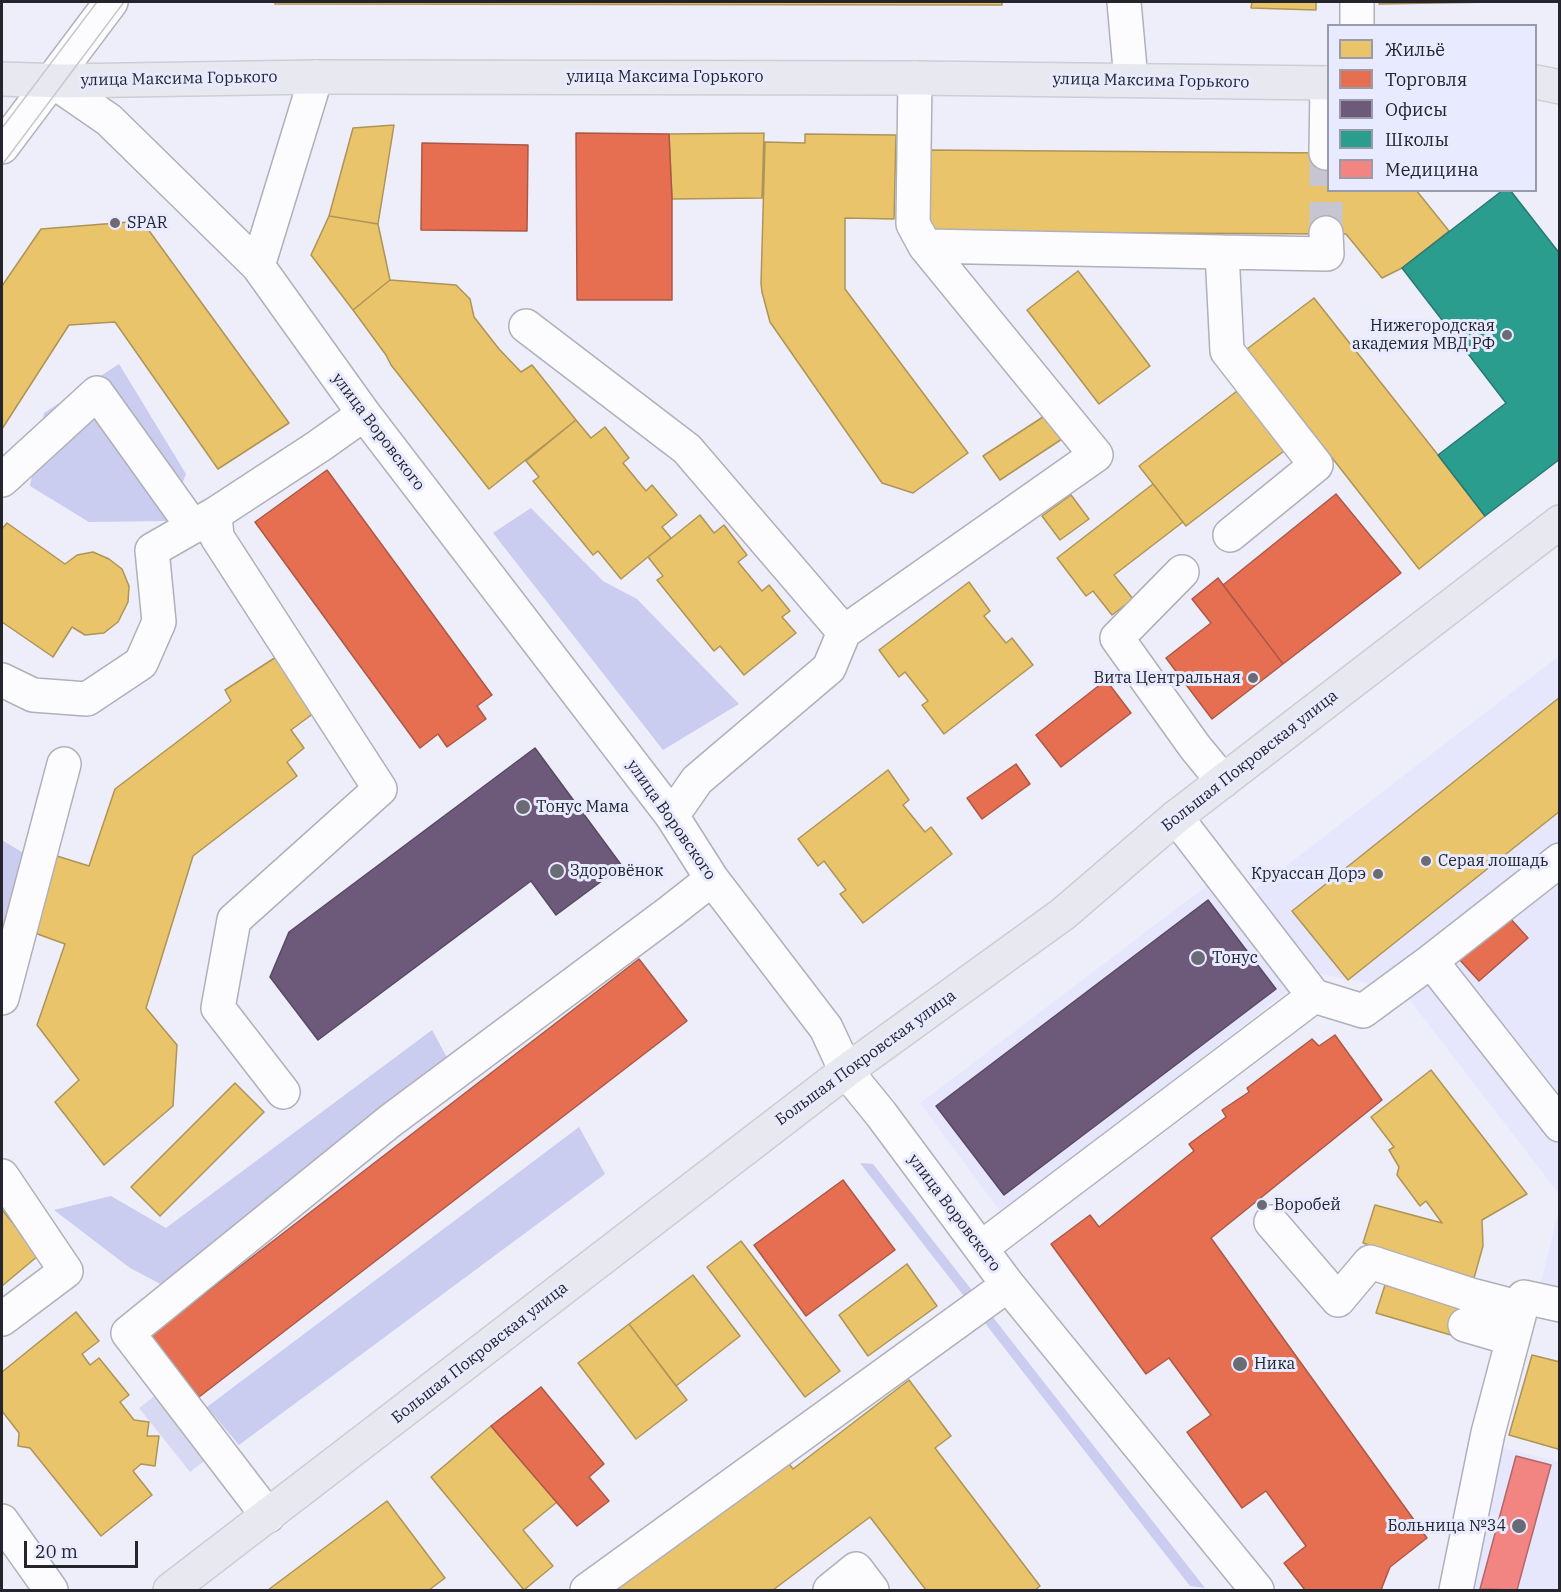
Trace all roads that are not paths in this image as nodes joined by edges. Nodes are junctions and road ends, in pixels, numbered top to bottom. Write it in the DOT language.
graph roads {
  1 [pos="111,2"];
  2 [pos="1124,2"];
  3 [pos="1357,2"];
  4 [pos="1357,24"];
  5 [pos="1560,75"];
  6 [pos="316,76"];
  7 [pos="915,78"];
  8 [pos="2,79"];
  9 [pos="51,80"];
  10 [pos="1131,80"];
  11 [pos="1537,80"];
  12 [pos="1537,80"];
  13 [pos="1327,83"];
  14 [pos="1560,87"];
  15 [pos="1327,118"];
  16 [pos="2,147"];
  17 [pos="1326,153"];
  18 [pos="1326,233"];
  19 [pos="925,246"];
  20 [pos="1222,252"];
  21 [pos="258,266"];
  22 [pos="526,326"];
  23 [pos="364,414"];
  24 [pos="2,480"];
  25 [pos="204,520"];
  26 [pos="1560,522"];
  27 [pos="1230,535"];
  28 [pos="1182,572"];
  29 [pos="844,632"];
  30 [pos="2,680"];
  31 [pos="64,764"];
  32 [pos="1223,781"];
  33 [pos="672,816"];
  34 [pos="1176,817"];
  35 [pos="1560,860"];
  36 [pos="712,879"];
  37 [pos="1431,961"];
  38 [pos="1314,996"];
  39 [pos="2,998"];
  40 [pos="846,1071"];
  41 [pos="283,1092"];
  42 [pos="1560,1125"];
  43 [pos="2,1176"];
  44 [pos="1271,1222"];
  45 [pos="981,1248"];
  46 [pos="1008,1285"];
  47 [pos="1560,1305"];
  48 [pos="1521,1308"];
  49 [pos="2,1319"];
  50 [pos="1465,1325"];
  51 [pos="1513,1339"];
  52 [pos="268,1516"];
  53 [pos="2,1521"];
  54 [pos="51,1590"];
  55 [pos="170,1590"];
  56 [pos="587,1590"];
  57 [pos="830,1590"];
  58 [pos="872,1590"];
  59 [pos="1257,1590"];
  60 [pos="1456,1590"];
  1 -- 9 [label="street"];
  2 -- 10 [label="street"];
  3 -- 4 [label="street"];
  5 -- 11 [label="main road"];
  6 -- 7 [label="main road, улица Максима Горького"];
  6 -- 9 [label="main road, улица Максима Горького"];
  6 -- 21 [label="street"];
  7 -- 10 [label="main road, улица Максима Горького"];
  7 -- 19 [label="street"];
  8 -- 9 [label="main road, улица Максима Горького"];
  9 -- 16 [label="street"];
  9 -- 21 [label="street, улица Воровского"];
  10 -- 13 [label="main road, улица Максима Горького"];
  12 -- 14 [label="main road"];
  15 -- 17 [label="street"];
  18 -- 20 [label="street"];
  19 -- 20 [label="street"];
  19 -- 29 [label="street"];
  20 -- 27 [label="street"];
  21 -- 23 [label="street, улица Воровского"];
  22 -- 29 [label="street"];
  23 -- 25 [label="street"];
  23 -- 33 [label="street, улица Воровского"];
  24 -- 25 [label="street"];
  25 -- 30 [label="street"];
  25 -- 41 [label="street"];
  26 -- 32 [label="main road, Большая Покровская улица"];
  28 -- 32 [label="street"];
  29 -- 33 [label="street"];
  31 -- 39 [label="street"];
  32 -- 34 [label="main road, Большая Покровская улица"];
  33 -- 36 [label="street, улица Воровского"];
  34 -- 38 [label="street"];
  34 -- 40 [label="main road, Большая Покровская улица"];
  35 -- 37 [label="street"];
  36 -- 40 [label="street, улица Воровского"];
  36 -- 52 [label="street"];
  37 -- 38 [label="street"];
  37 -- 42 [label="street"];
  38 -- 45 [label="street"];
  40 -- 45 [label="street, улица Воровского"];
  40 -- 52 [label="main road, Большая Покровская улица"];
  43 -- 49 [label="street"];
  44 -- 48 [label="street"];
  45 -- 46 [label="street, улица Воровского"];
  46 -- 56 [label="street"];
  46 -- 59 [label="street, улица Воровского"];
  47 -- 48 [label="street"];
  48 -- 51 [label="street"];
  50 -- 51 [label="street"];
  51 -- 60 [label="street"];
  52 -- 55 [label="main road, Большая Покровская улица"];
  53 -- 54 [label="street"];
  57 -- 58 [label="street"];
}
